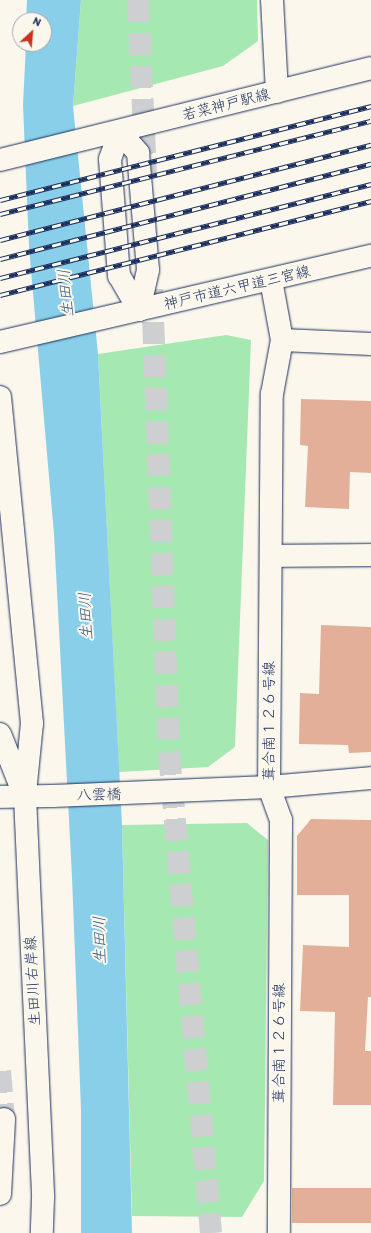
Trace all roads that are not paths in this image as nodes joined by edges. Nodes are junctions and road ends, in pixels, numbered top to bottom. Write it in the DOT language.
graph roads {
  1 [pos="272,0"];
  2 [pos="371,68"];
  3 [pos="277,92"];
  4 [pos="120,132"];
  5 [pos="0,160"];
  6 [pos="371,256"];
  7 [pos="271,280"];
  8 [pos="139,310"];
  9 [pos="282,340"];
  10 [pos="0,342"];
  11 [pos="371,344"];
  12 [pos="0,397"];
  13 [pos="371,555"];
  14 [pos="270,556"];
  15 [pos="0,734"];
  16 [pos="371,778"];
  17 [pos="269,787"];
  18 [pos="0,797"];
  19 [pos="25,797"];
  20 [pos="4,1119"];
  21 [pos="0,1194"];
  22 [pos="42,1233"];
  23 [pos="279,1233"];
  1 -- 3 [label="street"];
  2 -- 3 [label="street, 若菜神戸駅線"];
  3 -- 4 [label="street, 若菜神戸駅線"];
  4 -- 5 [label="street, 若菜神戸駅線"];
  4 -- 8 [label="street"];
  4 -- 8 [label="street"];
  6 -- 7 [label="street, 神戸市道六甲道三宮線"];
  7 -- 8 [label="street, 神戸市道六甲道三宮線"];
  7 -- 9 [label="street, 葺合南１２６号線"];
  8 -- 10 [label="street, 神戸市道六甲道三宮線"];
  9 -- 11 [label="street"];
  9 -- 14 [label="street, 葺合南１２６号線"];
  12 -- 19 [label="street"];
  13 -- 14 [label="street"];
  14 -- 17 [label="street, 葺合南１２６号線"];
  15 -- 19 [label="street, 生田川右岸線"];
  16 -- 17 [label="street, 八雲橋"];
  17 -- 19 [label="street, 八雲橋"];
  17 -- 23 [label="street, 葺合南１２６号線"];
  18 -- 19 [label="street, 八雲橋"];
  19 -- 22 [label="street, 生田川右岸線"];
  20 -- 21 [label="street"];
}
